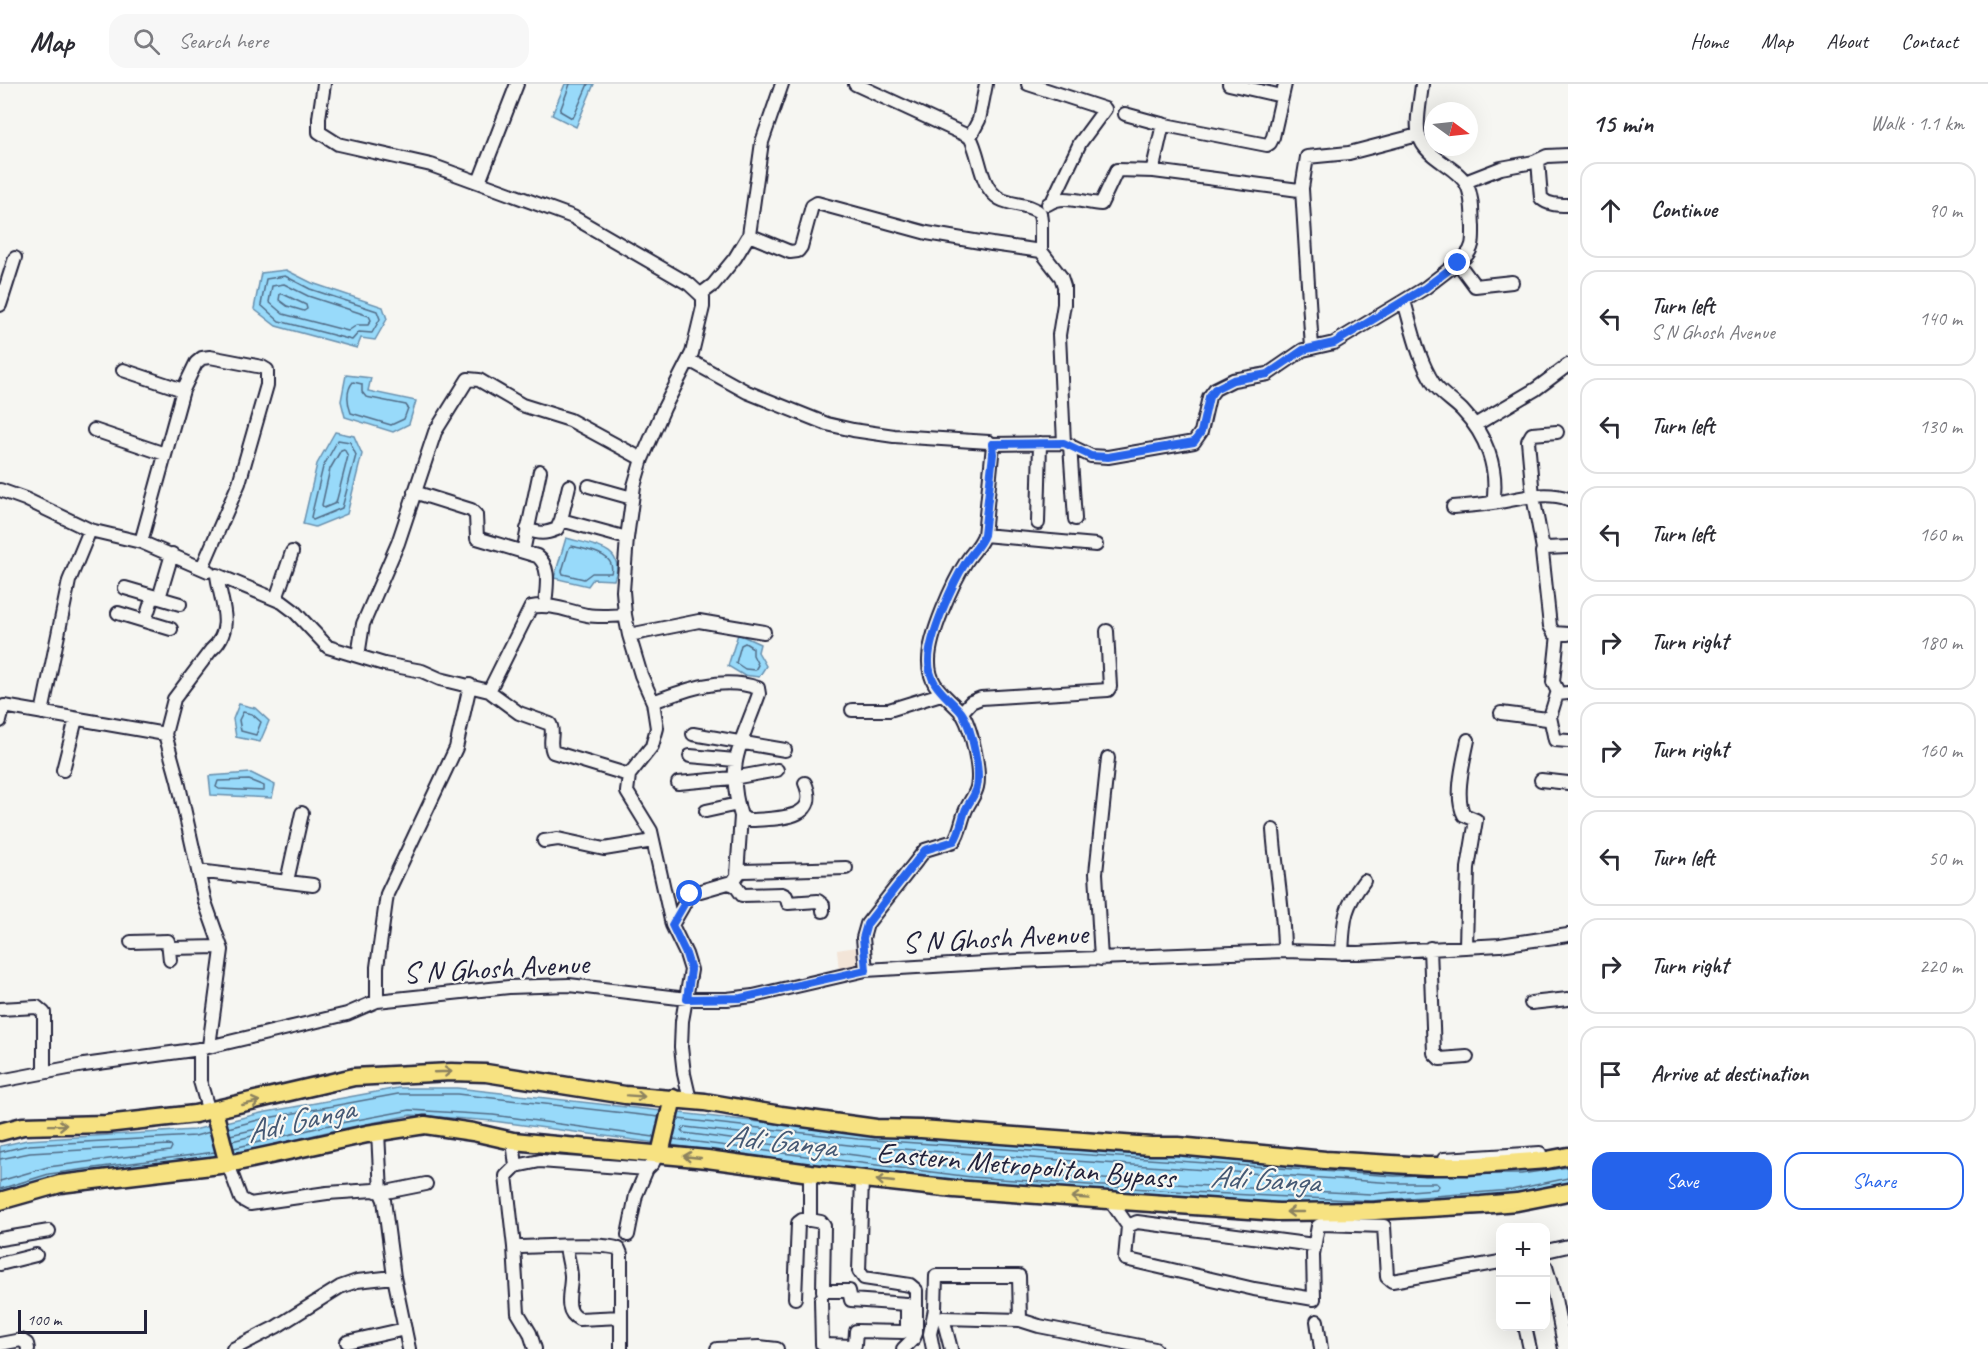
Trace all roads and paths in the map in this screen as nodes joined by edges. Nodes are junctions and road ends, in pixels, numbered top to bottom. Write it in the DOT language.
graph roads {
  1 [pos="324,84"];
  2 [pos="517,84"];
  3 [pos="782,84"];
  4 [pos="855,84"];
  5 [pos="986,84"];
  6 [pos="1028,84"];
  7 [pos="1229,84"];
  8 [pos="1422,84"];
  9 [pos="1284,90"];
  10 [pos="1125,114"];
  11 [pos="1163,124"];
  12 [pos="1418,135"];
  13 [pos="970,137"];
  14 [pos="1568,155"];
  15 [pos="1538,160"];
  16 [pos="1154,171"];
  17 [pos="479,182"];
  18 [pos="1465,182"];
  19 [pos="1302,189"];
  20 [pos="1053,200"];
  21 [pos="1568,205"];
  22 [pos="1039,212"];
  23 [pos="749,235"];
  24 [pos="1041,251"];
  25 [pos="15,258"];
  26 [pos="1458,263"];
  27 [pos="1512,282"];
  28 [pos="3,283"];
  29 [pos="701,294"];
  30 [pos="1404,301"];
  31 [pos="0,305"];
  32 [pos="1312,348"];
  33 [pos="689,360"];
  34 [pos="1568,365"];
  35 [pos="123,370"];
  36 [pos="183,390"];
  37 [pos="1475,425"];
  38 [pos="94,430"];
  39 [pos="1557,432"];
  40 [pos="1040,443"];
  41 [pos="992,444"];
  42 [pos="1067,444"];
  43 [pos="165,454"];
  44 [pos="642,459"];
  45 [pos="540,471"];
  46 [pos="569,486"];
  47 [pos="589,486"];
  48 [pos="0,490"];
  49 [pos="414,492"];
  50 [pos="1533,496"];
  51 [pos="632,498"];
  52 [pos="1568,499"];
  53 [pos="1493,503"];
  54 [pos="1453,507"];
  55 [pos="1075,519"];
  56 [pos="561,520"];
  57 [pos="1038,522"];
  58 [pos="527,529"];
  59 [pos="90,530"];
  60 [pos="984,535"];
  61 [pos="627,538"];
  62 [pos="141,542"];
  63 [pos="1096,545"];
  64 [pos="1568,547"];
  65 [pos="1543,549"];
  66 [pos="292,552"];
  67 [pos="523,552"];
  68 [pos="172,554"];
  69 [pos="202,568"];
  70 [pos="217,575"];
  71 [pos="125,588"];
  72 [pos="156,597"];
  73 [pos="276,599"];
  74 [pos="180,604"];
  75 [pos="545,606"];
  76 [pos="118,613"];
  77 [pos="625,615"];
  78 [pos="145,621"];
  79 [pos="171,629"];
  80 [pos="1107,631"];
  81 [pos="764,632"];
  82 [pos="1563,634"];
  83 [pos="629,635"];
  84 [pos="358,656"];
  85 [pos="470,685"];
  86 [pos="489,691"];
  87 [pos="1563,693"];
  88 [pos="941,694"];
  89 [pos="653,702"];
  90 [pos="2,706"];
  91 [pos="852,710"];
  92 [pos="42,713"];
  93 [pos="961,713"];
  94 [pos="1501,713"];
  95 [pos="1550,717"];
  96 [pos="76,718"];
  97 [pos="0,721"];
  98 [pos="165,734"];
  99 [pos="693,734"];
  100 [pos="1467,740"];
  101 [pos="1568,741"];
  102 [pos="741,743"];
  103 [pos="785,750"];
  104 [pos="690,756"];
  105 [pos="1108,758"];
  106 [pos="735,760"];
  107 [pos="63,770"];
  108 [pos="777,770"];
  109 [pos="629,775"];
  110 [pos="733,778"];
  111 [pos="1541,780"];
  112 [pos="678,783"];
  113 [pos="805,783"];
  114 [pos="1568,783"];
  115 [pos="740,810"];
  116 [pos="706,811"];
  117 [pos="302,813"];
  118 [pos="1273,830"];
  119 [pos="544,841"];
  120 [pos="653,841"];
  121 [pos="846,868"];
  122 [pos="198,871"];
  123 [pos="735,879"];
  124 [pos="287,881"];
  125 [pos="1364,881"];
  126 [pos="314,885"];
  127 [pos="823,911"];
  128 [pos="672,925"];
  129 [pos="1568,935"];
  130 [pos="131,942"];
  131 [pos="220,946"];
  132 [pos="1466,946"];
  133 [pos="1430,948"];
  134 [pos="1284,951"];
  135 [pos="1342,952"];
  136 [pos="1101,959"];
  137 [pos="866,970"];
  138 [pos="687,999"];
  139 [pos="1568,999"];
  140 [pos="377,1001"];
  141 [pos="1531,1003"];
  142 [pos="0,1009"];
  143 [pos="204,1047"];
  144 [pos="1467,1057"];
  145 [pos="44,1072"];
  146 [pos="0,1081"];
  147 [pos="682,1099"];
  148 [pos="214,1116"];
  149 [pos="0,1132"];
  150 [pos="378,1132"];
  151 [pos="513,1141"];
  152 [pos="1568,1149"];
  153 [pos="659,1154"];
  154 [pos="1568,1156"];
  155 [pos="227,1160"];
  156 [pos="1389,1163"];
  157 [pos="516,1166"];
  158 [pos="647,1169"];
  159 [pos="810,1173"];
  160 [pos="862,1179"];
  161 [pos="426,1184"];
  162 [pos="381,1192"];
  163 [pos="1568,1192"];
  164 [pos="1568,1198"];
  165 [pos="1110,1200"];
  166 [pos="0,1201"];
  167 [pos="1367,1211"];
  168 [pos="810,1220"];
  169 [pos="1128,1226"];
  170 [pos="49,1231"];
  171 [pos="628,1235"];
  172 [pos="0,1239"];
  173 [pos="1314,1245"];
  174 [pos="566,1246"];
  175 [pos="1568,1246"];
  176 [pos="514,1247"];
  177 [pos="1550,1250"];
  178 [pos="36,1254"];
  179 [pos="1496,1263"];
  180 [pos="0,1264"];
  181 [pos="394,1277"];
  182 [pos="1548,1277"];
  183 [pos="795,1298"];
  184 [pos="821,1299"];
  185 [pos="621,1317"];
  186 [pos="1020,1320"];
  187 [pos="1317,1321"];
  188 [pos="405,1329"];
  189 [pos="1526,1331"];
  190 [pos="347,1342"];
  191 [pos="0,1344"];
  192 [pos="764,1348"];
  193 [pos="28,1349"];
  194 [pos="233,1349"];
  195 [pos="409,1349"];
  196 [pos="535,1349"];
  197 [pos="621,1349"];
  198 [pos="717,1349"];
  199 [pos="777,1349"];
  200 [pos="903,1349"];
  201 [pos="933,1349"];
  202 [pos="951,1349"];
  203 [pos="1155,1349"];
  204 [pos="1321,1349"];
  205 [pos="1530,1349"];
  206 [pos="1565,1349"];
  1 -- 17 [label="street"];
  2 -- 17 [label="street"];
  3 -- 23 [label="street"];
  4 -- 13 [label="street"];
  5 -- 13 [label="street"];
  6 -- 20 [label="street"];
  7 -- 9 [label="street"];
  8 -- 12 [label="street"];
  9 -- 11 [label="street"];
  10 -- 11 [label="street"];
  11 -- 16 [label="street"];
  12 -- 18 [label="street"];
  12 -- 19 [label="street"];
  13 -- 22 [label="street"];
  14 -- 15 [label="street"];
  15 -- 18 [label="street"];
  15 -- 21 [label="street"];
  16 -- 19 [label="street"];
  16 -- 20 [label="street"];
  17 -- 29 [label="street"];
  18 -- 26 [label="street"];
  19 -- 32 [label="street"];
  20 -- 22 [label="street"];
  22 -- 24 [label="street"];
  23 -- 24 [label="street"];
  23 -- 29 [label="street"];
  24 -- 42 [label="street"];
  25 -- 28 [label="street"];
  26 -- 27 [label="street"];
  26 -- 30 [label="street"];
  28 -- 31 [label="street"];
  29 -- 33 [label="street"];
  30 -- 32 [label="street"];
  30 -- 37 [label="street"];
  32 -- 42 [label="street"];
  33 -- 41 [label="street"];
  33 -- 44 [label="street"];
  34 -- 37 [label="street"];
  35 -- 36 [label="street"];
  36 -- 43 [label="street"];
  36 -- 69 [label="street"];
  37 -- 53 [label="street"];
  38 -- 43 [label="street"];
  39 -- 50 [label="street"];
  40 -- 41 [label="street"];
  40 -- 42 [label="street"];
  40 -- 57 [label="street"];
  41 -- 60 [label="street"];
  42 -- 55 [label="street"];
  43 -- 62 [label="street"];
  44 -- 49 [label="street"];
  44 -- 51 [label="street"];
  45 -- 58 [label="street"];
  46 -- 56 [label="street"];
  47 -- 51 [label="street"];
  48 -- 59 [label="street"];
  49 -- 67 [label="street"];
  49 -- 84 [label="street"];
  50 -- 52 [label="street"];
  50 -- 53 [label="street"];
  50 -- 65 [label="street"];
  51 -- 61 [label="street"];
  53 -- 54 [label="street"];
  56 -- 58 [label="street"];
  56 -- 61 [label="street"];
  58 -- 67 [label="street"];
  59 -- 62 [label="street"];
  59 -- 92 [label="street"];
  60 -- 63 [label="street"];
  60 -- 88 [label="street"];
  61 -- 77 [label="street"];
  62 -- 68 [label="street"];
  64 -- 65 [label="street"];
  65 -- 82 [label="street"];
  66 -- 73 [label="street"];
  67 -- 75 [label="street"];
  68 -- 69 [label="street"];
  68 -- 72 [label="street"];
  69 -- 70 [label="street"];
  70 -- 73 [label="street"];
  70 -- 98 [label="street"];
  71 -- 72 [label="street"];
  72 -- 74 [label="street"];
  72 -- 78 [label="street"];
  73 -- 84 [label="street"];
  75 -- 77 [label="street"];
  75 -- 86 [label="street"];
  76 -- 78 [label="street"];
  77 -- 83 [label="street"];
  78 -- 79 [label="street"];
  80 -- 93 [label="street"];
  81 -- 83 [label="street"];
  82 -- 87 [label="street"];
  83 -- 89 [label="street"];
  84 -- 85 [label="street"];
  85 -- 86 [label="street"];
  85 -- 140 [label="street"];
  86 -- 109 [label="street"];
  87 -- 95 [label="street"];
  88 -- 91 [label="street"];
  88 -- 93 [label="street"];
  89 -- 102 [label="street"];
  89 -- 109 [label="street"];
  90 -- 92 [label="street"];
  90 -- 97 [label="street"];
  92 -- 96 [label="street"];
  93 -- 137 [label="street"];
  94 -- 95 [label="street"];
  95 -- 101 [label="street"];
  96 -- 98 [label="street"];
  96 -- 107 [label="street"];
  98 -- 122 [label="street"];
  99 -- 102 [label="street"];
  100 -- 132 [label="street"];
  102 -- 103 [label="street"];
  102 -- 106 [label="street"];
  104 -- 106 [label="street"];
  105 -- 136 [label="street"];
  106 -- 110 [label="street"];
  108 -- 110 [label="street"];
  109 -- 120 [label="street"];
  110 -- 112 [label="street"];
  110 -- 115 [label="street"];
  111 -- 114 [label="street"];
  113 -- 115 [label="street"];
  115 -- 116 [label="street"];
  115 -- 123 [label="street"];
  117 -- 124 [label="street"];
  118 -- 134 [label="street"];
  119 -- 120 [label="street"];
  120 -- 128 [label="street"];
  121 -- 123 [label="street"];
  122 -- 124 [label="street"];
  122 -- 131 [label="street"];
  123 -- 127 [label="street"];
  123 -- 128 [label="street"];
  124 -- 126 [label="street"];
  125 -- 135 [label="street"];
  128 -- 138 [label="street"];
  129 -- 132 [label="street, S N Ghosh Avenue"];
  130 -- 131 [label="street"];
  131 -- 143 [label="street"];
  132 -- 133 [label="street, S N Ghosh Avenue"];
  133 -- 135 [label="street, S N Ghosh Avenue"];
  133 -- 144 [label="street"];
  134 -- 135 [label="street, S N Ghosh Avenue"];
  134 -- 136 [label="street, S N Ghosh Avenue"];
  136 -- 137 [label="street, S N Ghosh Avenue"];
  137 -- 138 [label="street, S N Ghosh Avenue"];
  138 -- 140 [label="street, S N Ghosh Avenue"];
  138 -- 147 [label="street"];
  139 -- 141 [label="street"];
  140 -- 143 [label="street, S N Ghosh Avenue"];
  142 -- 145 [label="street"];
  143 -- 145 [label="street, S N Ghosh Avenue"];
  143 -- 148 [label="street"];
  145 -- 146 [label="street, S N Ghosh Avenue"];
  148 -- 147 [label="main road, Eastern Metropolitan Bypass, one-way"];
  147 -- 153 [label="main road"];
  147 -- 156 [label="main road, Eastern Metropolitan Bypass"];
  149 -- 148 [label="main road, Eastern Metropolitan Bypass, one-way"];
  148 -- 155 [label="main road"];
  150 -- 151 [label="main road, Eastern Metropolitan Bypass"];
  150 -- 155 [label="main road, Eastern Metropolitan Bypass"];
  150 -- 162 [label="street"];
  151 -- 153 [label="main road, Eastern Metropolitan Bypass"];
  151 -- 157 [label="street"];
  152 -- 156 [label="street"];
  153 -- 158 [label="street"];
  159 -- 153 [label="main road, Eastern Metropolitan Bypass, one-way"];
  154 -- 156 [label="main road, Eastern Metropolitan Bypass"];
  155 -- 162 [label="street"];
  155 -- 166 [label="main road, Eastern Metropolitan Bypass"];
  157 -- 158 [label="street"];
  157 -- 176 [label="street"];
  158 -- 171 [label="street"];
  159 -- 160 [label="main road, Eastern Metropolitan Bypass"];
  159 -- 168 [label="street"];
  165 -- 160 [label="main road, Eastern Metropolitan Bypass, one-way"];
  160 -- 200 [label="street"];
  161 -- 162 [label="street"];
  162 -- 181 [label="street"];
  163 -- 167 [label="main road, Eastern Metropolitan Bypass"];
  164 -- 167 [label="street"];
  167 -- 165 [label="main road, Eastern Metropolitan Bypass, one-way"];
  165 -- 169 [label="street"];
  168 -- 183 [label="street"];
  168 -- 184 [label="street"];
  169 -- 173 [label="street"];
  169 -- 173 [label="street"];
  170 -- 172 [label="street"];
  173 -- 179 [label="street"];
  174 -- 176 [label="street"];
  174 -- 185 [label="street"];
  174 -- 185 [label="street"];
  175 -- 177 [label="street"];
  176 -- 196 [label="street"];
  178 -- 180 [label="street"];
  181 -- 188 [label="street"];
  181 -- 194 [label="street"];
  182 -- 206 [label="street"];
  185 -- 197 [label="street"];
  186 -- 201 [label="street"];
  186 -- 202 [label="street"];
  186 -- 203 [label="street"];
  187 -- 204 [label="street"];
  188 -- 190 [label="street"];
  188 -- 195 [label="street"];
  189 -- 205 [label="street"];
  191 -- 193 [label="street"];
  192 -- 198 [label="street"];
  192 -- 199 [label="street"];
}
